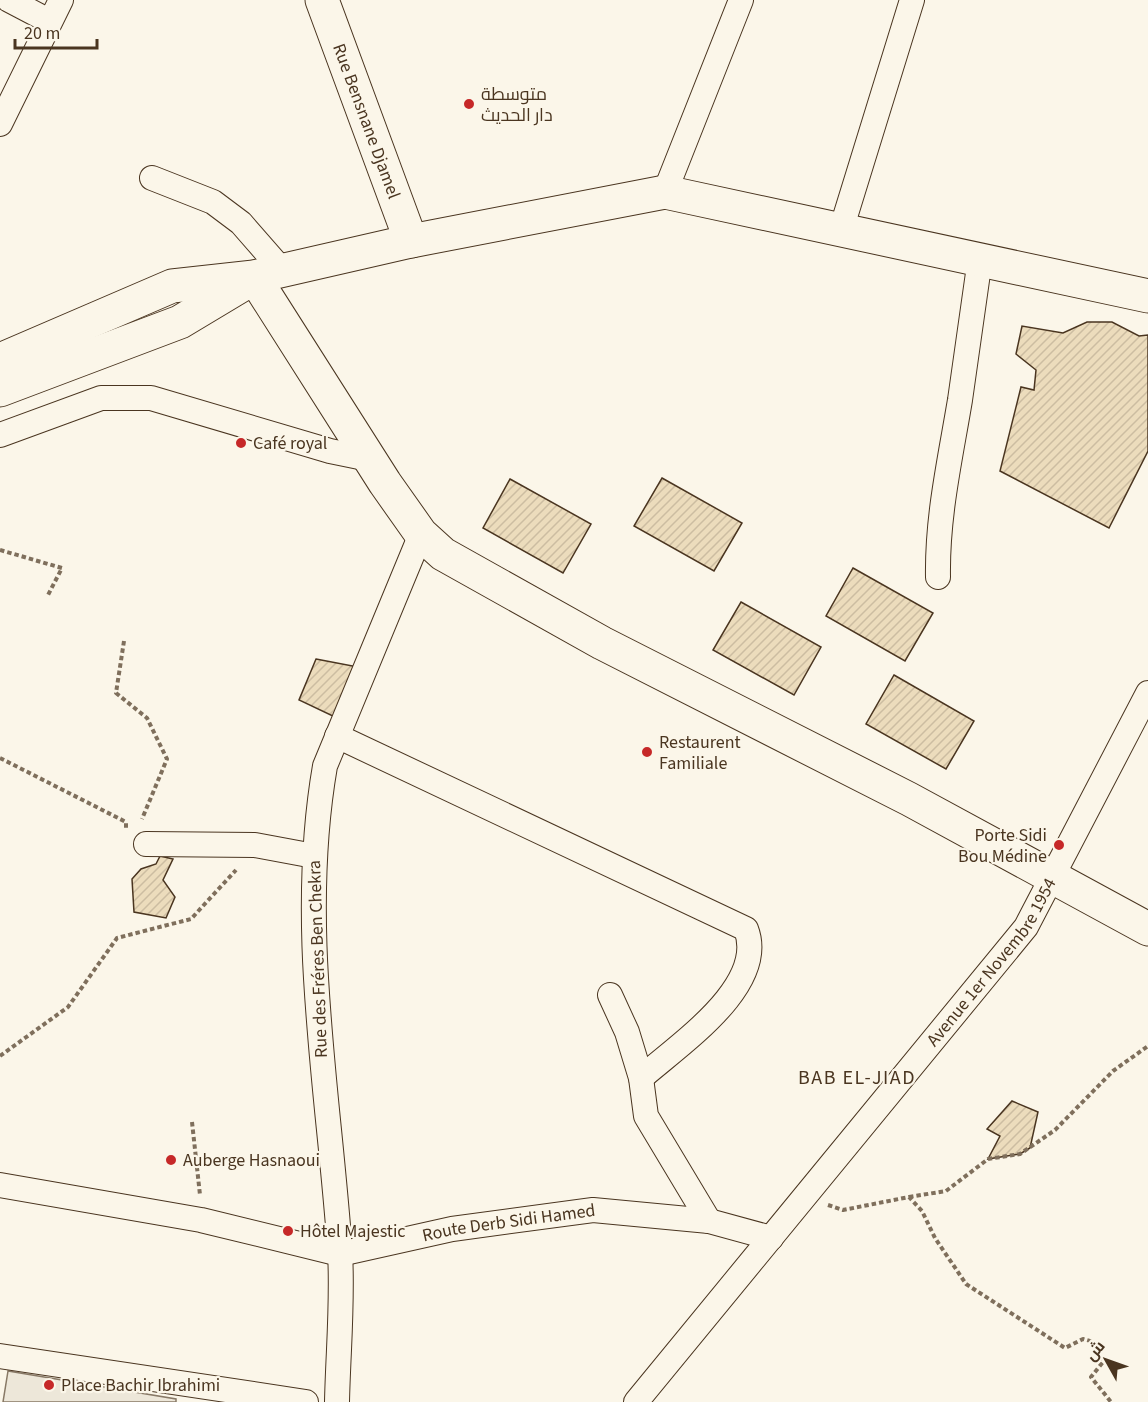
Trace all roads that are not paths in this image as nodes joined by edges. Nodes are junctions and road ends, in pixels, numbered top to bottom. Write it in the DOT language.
graph roads {
  1 [pos="9,0"];
  2 [pos="61,0"];
  3 [pos="322,0"];
  4 [pos="741,0"];
  5 [pos="912,0"];
  6 [pos="49,21"];
  7 [pos="0,124"];
  8 [pos="152,178"];
  9 [pos="665,192"];
  10 [pos="841,230"];
  11 [pos="411,241"];
  12 [pos="980,259"];
  13 [pos="268,274"];
  14 [pos="1148,296"];
  15 [pos="0,360"];
  16 [pos="0,390"];
  17 [pos="0,435"];
  18 [pos="369,459"];
  19 [pos="421,534"];
  20 [pos="938,577"];
  21 [pos="1148,693"];
  22 [pos="337,736"];
  23 [pos="139,843"];
  24 [pos="314,855"];
  25 [pos="1053,879"];
  26 [pos="1148,929"];
  27 [pos="610,995"];
  28 [pos="641,1078"];
  29 [pos="0,1185"];
  30 [pos="709,1221"];
  31 [pos="771,1238"];
  32 [pos="340,1254"];
  33 [pos="0,1356"];
  34 [pos="306,1402"];
  35 [pos="337,1402"];
  36 [pos="636,1402"];
  1 -- 6 [label="street"];
  2 -- 6 [label="street"];
  3 -- 11 [label="main road, Rue Bensnane Djamel"];
  4 -- 9 [label="street"];
  5 -- 10 [label="street"];
  6 -- 7 [label="street"];
  8 -- 13 [label="street"];
  9 -- 10 [label="main road"];
  9 -- 11 [label="main road"];
  10 -- 12 [label="main road"];
  11 -- 13 [label="main road"];
  12 -- 14 [label="main road"];
  12 -- 20 [label="street"];
  13 -- 15 [label="main road"];
  13 -- 16 [label="main road"];
  13 -- 18 [label="main road"];
  17 -- 18 [label="street"];
  18 -- 19 [label="main road"];
  19 -- 22 [label="street, Rue des Fréres Ben Chekra"];
  19 -- 25 [label="main road"];
  21 -- 25 [label="street, Avenue 1er Novembre 1954"];
  22 -- 24 [label="street, Rue des Fréres Ben Chekra"];
  22 -- 28 [label="street"];
  23 -- 24 [label="street"];
  24 -- 32 [label="street, Rue des Fréres Ben Chekra"];
  25 -- 26 [label="main road"];
  25 -- 31 [label="street, Avenue 1er Novembre 1954"];
  27 -- 28 [label="street"];
  28 -- 30 [label="street"];
  29 -- 32 [label="street, Route Derb Sidi Hamed"];
  30 -- 31 [label="street, Route Derb Sidi Hamed"];
  30 -- 32 [label="street, Route Derb Sidi Hamed"];
  31 -- 36 [label="street, Avenue 1er Novembre 1954"];
  32 -- 35 [label="street, Rue des Fréres Ben Chekra"];
  33 -- 34 [label="street"];
}
